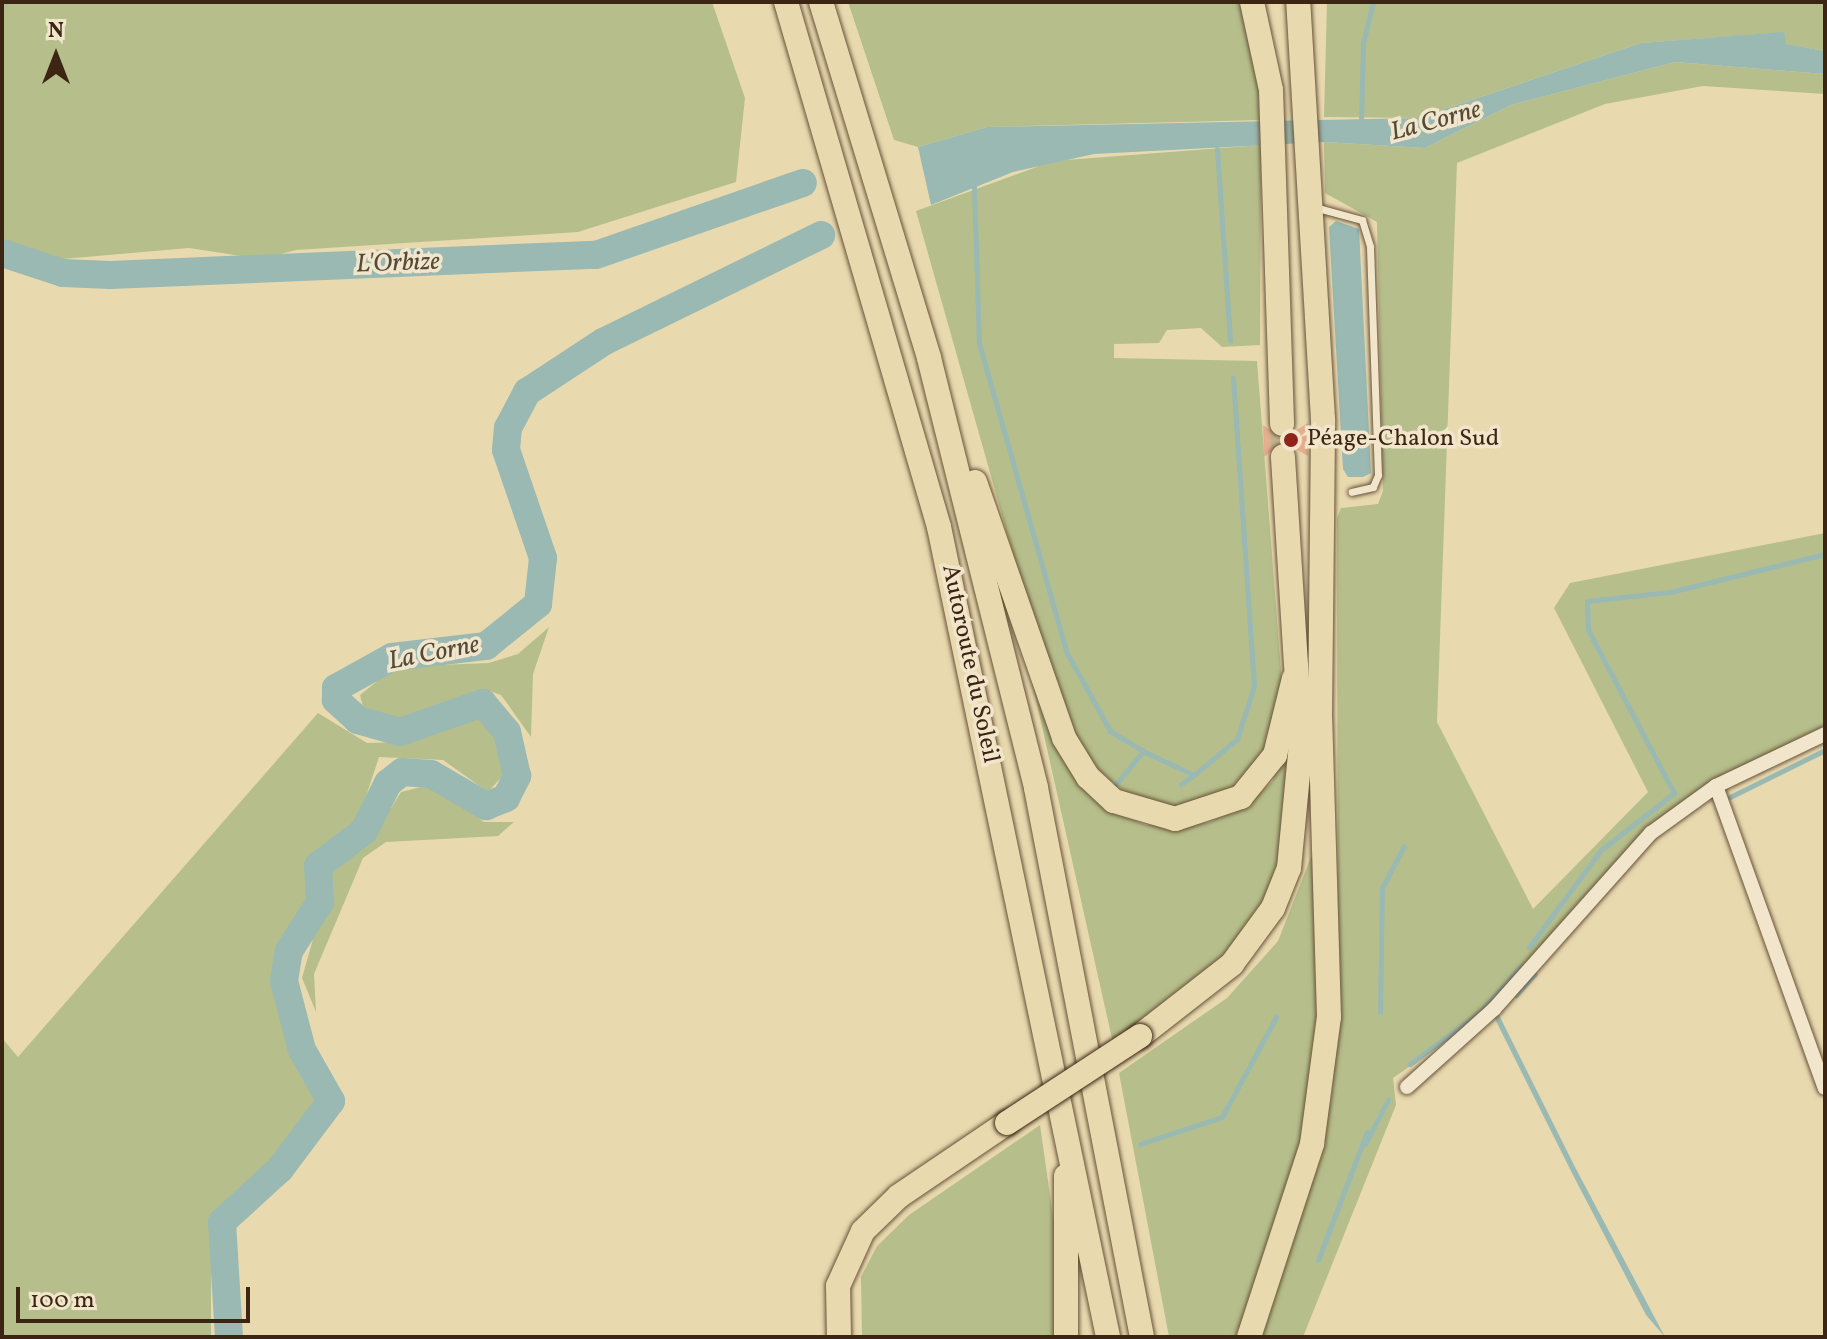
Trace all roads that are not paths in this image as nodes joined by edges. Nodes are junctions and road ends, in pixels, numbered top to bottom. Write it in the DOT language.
graph roads {
  1 [pos="786,2"];
  2 [pos="821,2"];
  3 [pos="1252,2"];
  4 [pos="1298,3"];
  5 [pos="1307,206"];
  6 [pos="922,335"];
  7 [pos="1281,424"];
  8 [pos="1282,456"];
  9 [pos="1352,492"];
  10 [pos="1294,678"];
  11 [pos="1320,716"];
  12 [pos="1825,734"];
  13 [pos="1716,786"];
  14 [pos="1140,1041"];
  15 [pos="1060,1080"];
  16 [pos="1407,1087"];
  17 [pos="1825,1088"];
  18 [pos="1008,1128"];
  19 [pos="839,1337"];
  20 [pos="852,1337"];
  21 [pos="1066,1337"];
  22 [pos="1108,1337"];
  23 [pos="1142,1337"];
  24 [pos="1249,1337"];
  1 -- 15 [label="highway, Autoroute du Soleil"];
  2 -- 6 [label="highway, Autoroute du Soleil"];
  3 -- 7 [label="highway"];
  4 -- 5 [label="highway"];
  5 -- 9 [label="lane"];
  5 -- 11 [label="highway"];
  6 -- 10 [label="highway"];
  6 -- 23 [label="highway, Autoroute du Soleil"];
  8 -- 10 [label="highway"];
  10 -- 14 [label="highway"];
  11 -- 14 [label="highway"];
  11 -- 24 [label="highway"];
  12 -- 13 [label="street"];
  13 -- 16 [label="street"];
  13 -- 17 [label="street"];
  14 -- 18 [label="highway"];
  15 -- 21 [label="highway"];
  15 -- 22 [label="highway, Autoroute du Soleil"];
  18 -- 19 [label="highway"];
  18 -- 20 [label="highway"];
}
